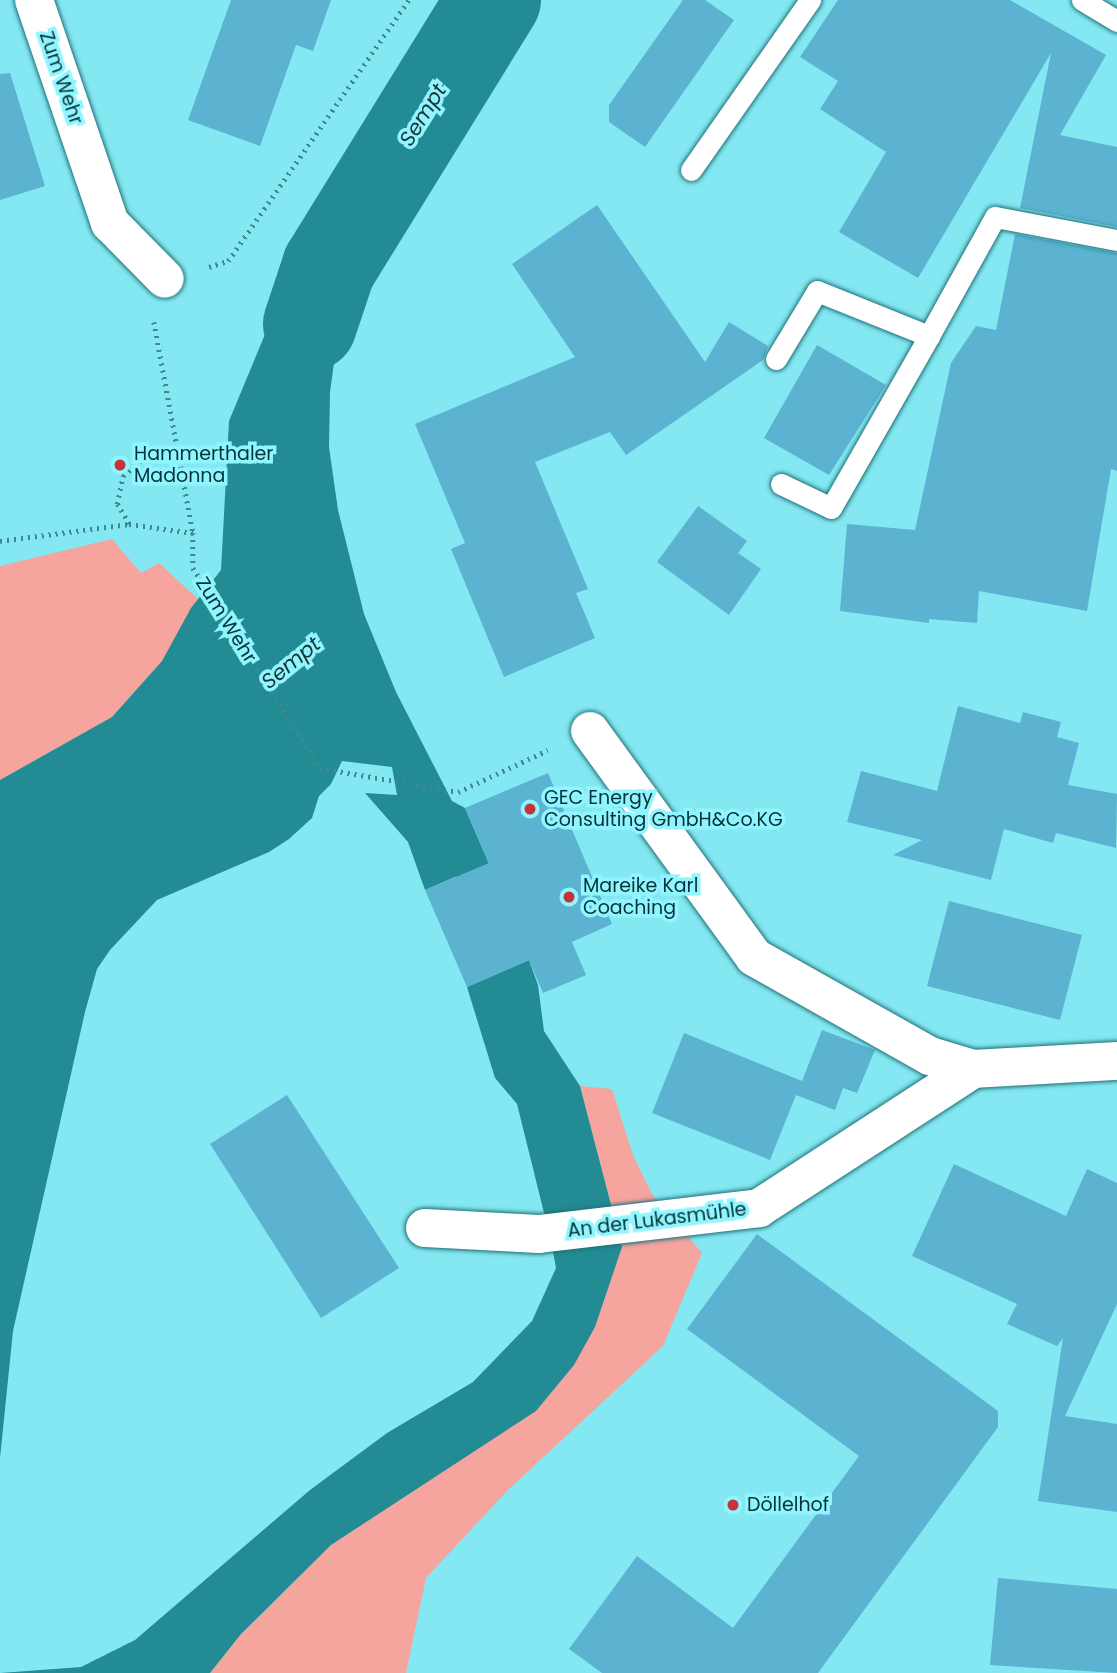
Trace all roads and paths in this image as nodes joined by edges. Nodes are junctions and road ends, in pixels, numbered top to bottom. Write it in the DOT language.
graph roads {
  1 [pos="34,0"];
  2 [pos="409,0"];
  3 [pos="810,0"];
  4 [pos="1082,0"];
  5 [pos="1117,22"];
  6 [pos="691,170"];
  7 [pos="1117,240"];
  8 [pos="165,279"];
  9 [pos="929,336"];
  10 [pos="776,359"];
  11 [pos="177,449"];
  12 [pos="780,484"];
  13 [pos="129,524"];
  14 [pos="193,533"];
  15 [pos="0,541"];
  16 [pos="590,730"];
  17 [pos="1117,1061"];
  18 [pos="973,1069"];
  19 [pos="425,1228"];
  1 -- 8 [label="street, Zum Wehr"];
  2 -- 8 [label="path"];
  3 -- 6 [label="lane"];
  4 -- 5 [label="lane"];
  7 -- 9 [label="lane"];
  8 -- 11 [label="path, Zum Wehr"];
  9 -- 10 [label="lane"];
  9 -- 12 [label="lane"];
  11 -- 13 [label="path"];
  11 -- 14 [label="path, Zum Wehr"];
  13 -- 14 [label="path"];
  13 -- 15 [label="path"];
  14 -- 16 [label="path, Zum Wehr"];
  16 -- 18 [label="street, An der Lukasmühle"];
  17 -- 18 [label="street, An der Lukasmühle"];
  18 -- 19 [label="street, An der Lukasmühle"];
}
